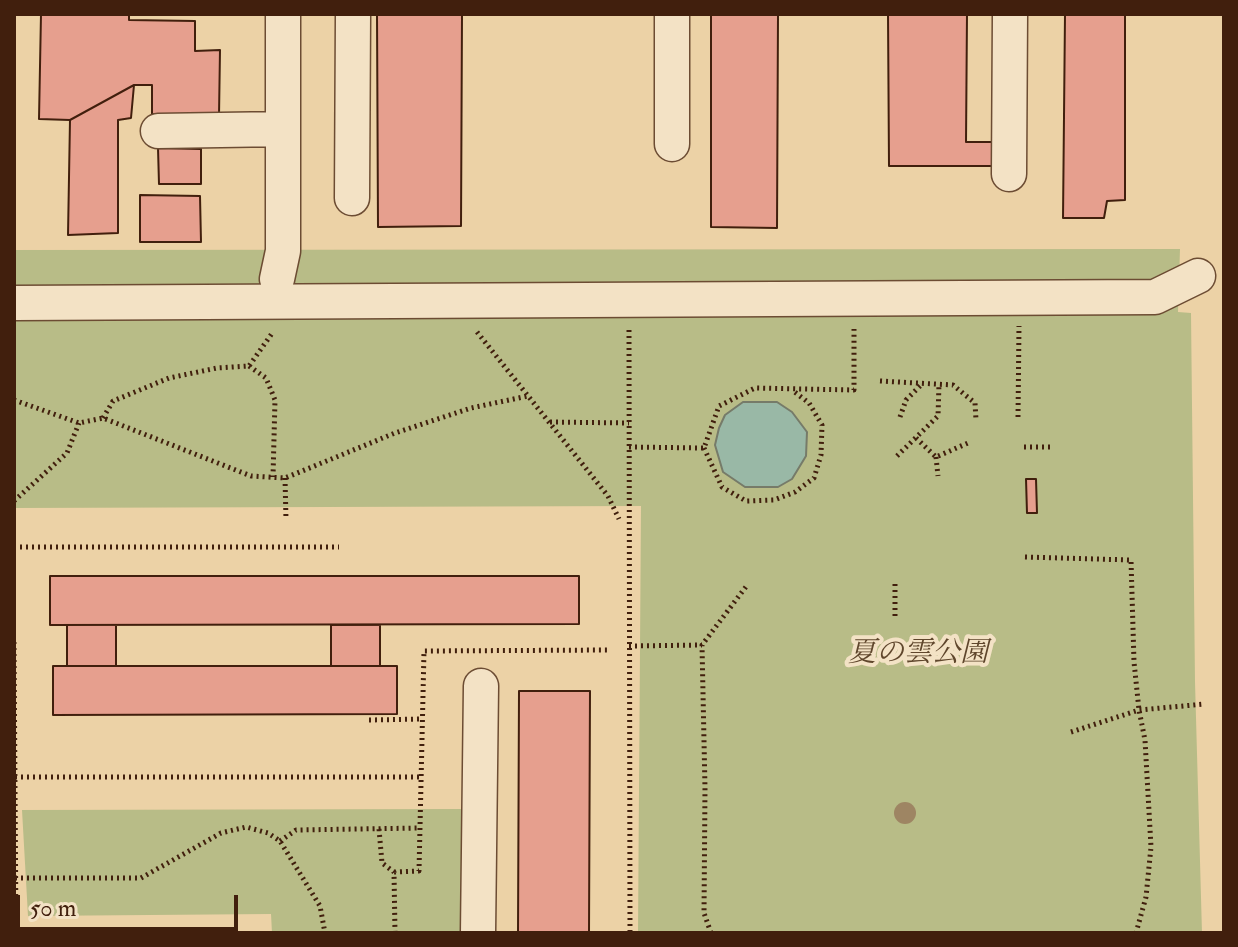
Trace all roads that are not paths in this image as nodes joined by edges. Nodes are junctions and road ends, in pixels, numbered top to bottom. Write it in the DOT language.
graph roads {
  1 [pos="283,14"];
  2 [pos="353,14"];
  3 [pos="672,14"];
  4 [pos="1010,14"];
  5 [pos="283,129"];
  6 [pos="158,131"];
  7 [pos="672,144"];
  8 [pos="1009,174"];
  9 [pos="352,198"];
  10 [pos="1198,276"];
  11 [pos="274,290"];
  12 [pos="14,303"];
  13 [pos="481,686"];
  14 [pos="478,933"];
  1 -- 5 [label="street"];
  2 -- 9 [label="street"];
  3 -- 7 [label="street"];
  4 -- 8 [label="street"];
  5 -- 6 [label="street"];
  5 -- 11 [label="street"];
  10 -- 11 [label="street"];
  11 -- 12 [label="street"];
  13 -- 14 [label="street"];
}
